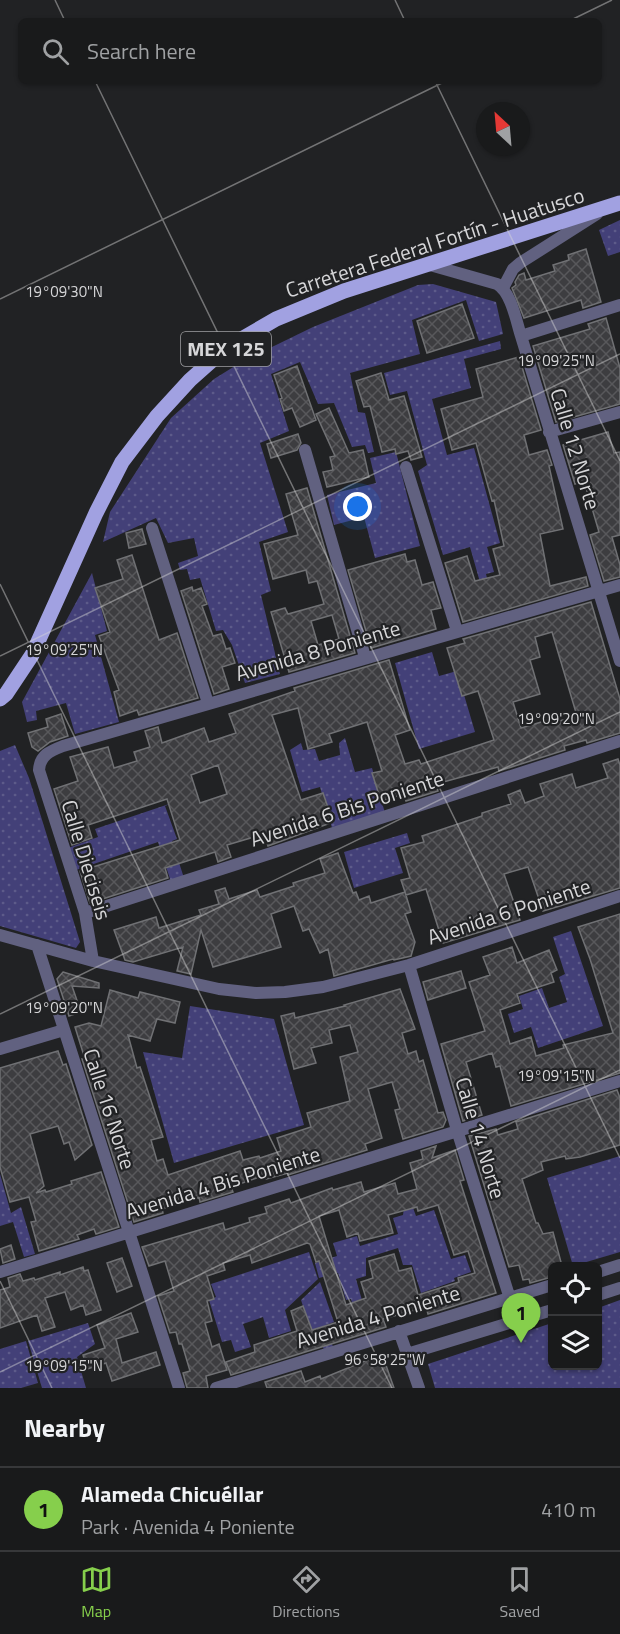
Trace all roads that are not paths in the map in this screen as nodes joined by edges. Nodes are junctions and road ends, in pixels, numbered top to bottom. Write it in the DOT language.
graph roads {
  1 [pos="614,206"];
  2 [pos="430,265"];
  3 [pos="503,288"];
  4 [pos="620,304"];
  5 [pos="521,336"];
  6 [pos="620,412"];
  7 [pos="549,432"];
  8 [pos="305,450"];
  9 [pos="406,467"];
  10 [pos="152,528"];
  11 [pos="620,585"];
  12 [pos="598,591"];
  13 [pos="457,631"];
  14 [pos="365,657"];
  15 [pos="620,661"];
  16 [pos="0,699"];
  17 [pos="208,703"];
  18 [pos="620,741"];
  19 [pos="39,770"];
  20 [pos="620,896"];
  21 [pos="85,913"];
  22 [pos="0,935"];
  23 [pos="37,945"];
  24 [pos="93,961"];
  25 [pos="409,965"];
  26 [pos="64,1030"];
  27 [pos="0,1049"];
  28 [pos="620,1081"];
  29 [pos="457,1130"];
  30 [pos="129,1233"];
  31 [pos="620,1265"];
  32 [pos="602,1270"];
  33 [pos="0,1272"];
  34 [pos="548,1286"];
  35 [pos="620,1288"];
  36 [pos="602,1293"];
  37 [pos="510,1298"];
  38 [pos="548,1311"];
  39 [pos="517,1321"];
  40 [pos="399,1331"];
  41 [pos="407,1354"];
  42 [pos="179,1388"];
  43 [pos="216,1388"];
  44 [pos="419,1388"];
  1 -- 2 [label="main road, Carretera Federal Fortín - Huatusco / MEX 125"];
  1 -- 3 [label="street"];
  2 -- 3 [label="street"];
  2 -- 16 [label="main road, Carretera Federal Fortín - Huatusco / MEX 125"];
  3 -- 5 [label="street, Calle 12 Norte"];
  4 -- 5 [label="street"];
  5 -- 7 [label="street, Calle 12 Norte"];
  6 -- 7 [label="street"];
  7 -- 12 [label="street, Calle 12 Norte"];
  8 -- 14 [label="street"];
  9 -- 13 [label="street"];
  10 -- 17 [label="street"];
  11 -- 12 [label="street, Avenida 8 Poniente"];
  12 -- 13 [label="street, Avenida 8 Poniente"];
  12 -- 15 [label="street, Calle 12 Norte"];
  13 -- 14 [label="street, Avenida 8 Poniente"];
  14 -- 17 [label="street, Avenida 8 Poniente"];
  17 -- 19 [label="street, Avenida 8 Poniente"];
  18 -- 21 [label="street, Avenida 6 Bis Poniente"];
  19 -- 21 [label="street, Calle Dieciseis"];
  20 -- 25 [label="street, Avenida 6 Poniente"];
  21 -- 24 [label="street, Calle Dieciseis"];
  22 -- 23 [label="street"];
  23 -- 24 [label="street"];
  23 -- 26 [label="street, Calle 16 Norte"];
  24 -- 25 [label="street"];
  25 -- 29 [label="street, Calle 14 Norte"];
  26 -- 27 [label="street"];
  26 -- 30 [label="street, Calle 16 Norte"];
  28 -- 29 [label="street, Avenida 4 Bis Poniente"];
  29 -- 30 [label="street, Avenida 4 Bis Poniente"];
  29 -- 37 [label="street, Calle 14 Norte"];
  30 -- 33 [label="street, Avenida 4 Bis Poniente"];
  30 -- 42 [label="street, Calle 16 Norte"];
  31 -- 32 [label="street"];
  34 -- 37 [label="street, Avenida 4 Poniente"];
  35 -- 36 [label="street"];
  37 -- 39 [label="street, Calle 14 Norte"];
  37 -- 40 [label="street, Avenida 4 Poniente"];
  38 -- 39 [label="street, Avenida 4 Poniente"];
  39 -- 41 [label="street, Avenida 4 Poniente"];
  40 -- 41 [label="street"];
  40 -- 43 [label="street, Avenida 4 Poniente"];
  41 -- 44 [label="street"];
}
